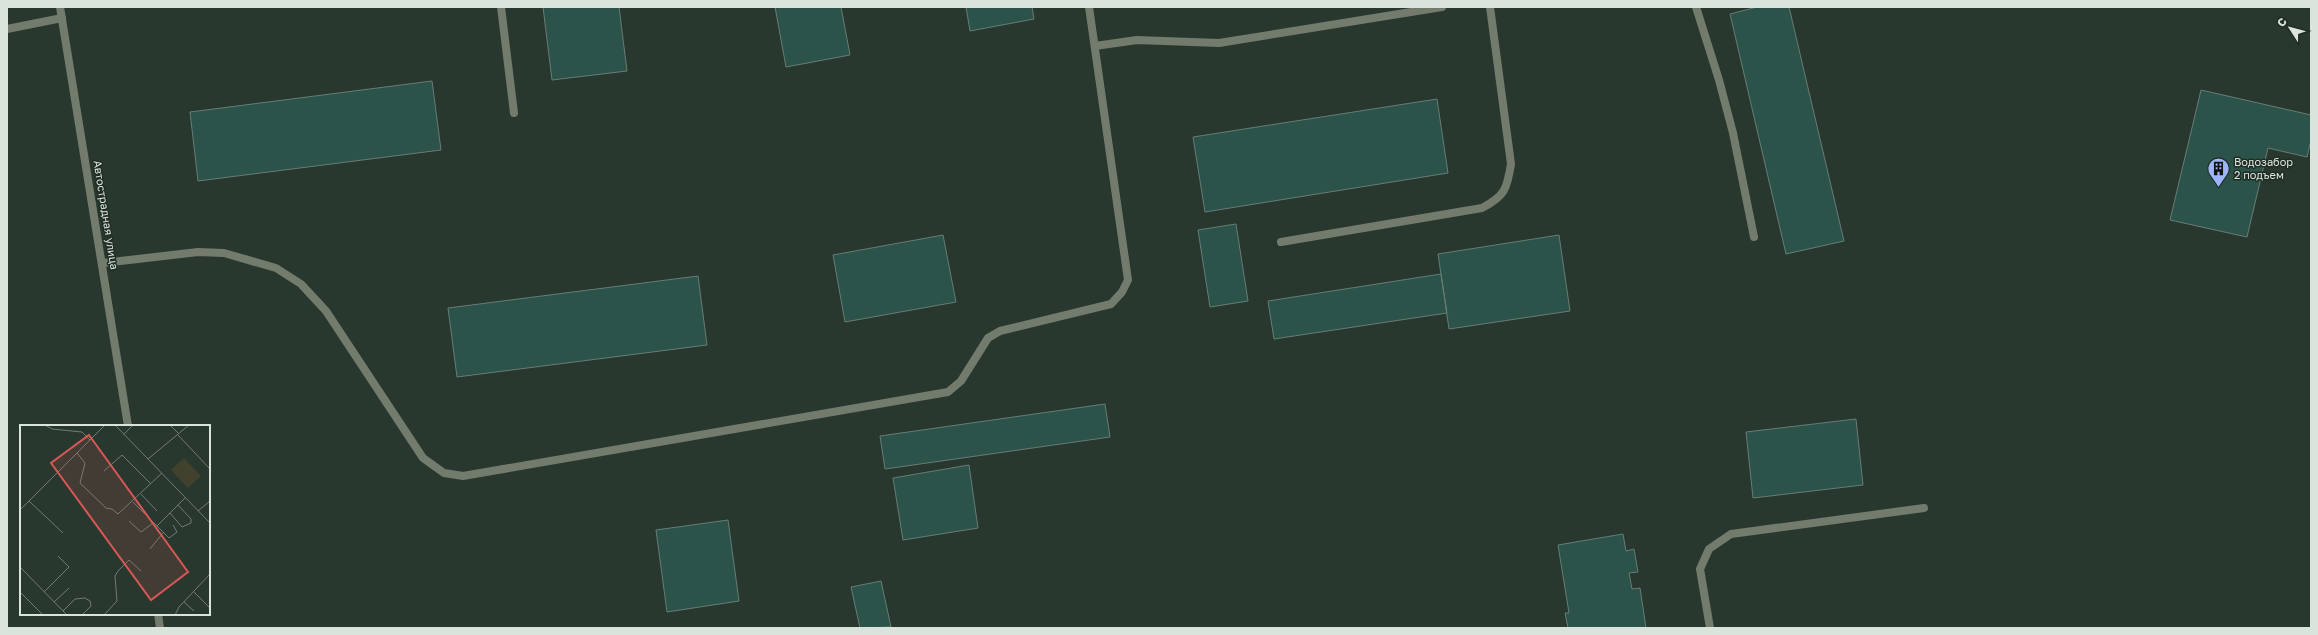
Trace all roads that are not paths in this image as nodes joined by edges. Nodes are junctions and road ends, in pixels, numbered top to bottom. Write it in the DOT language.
graph roads {
  1 [pos="60,7"];
  2 [pos="500,7"];
  3 [pos="1089,7"];
  4 [pos="1442,7"];
  5 [pos="1490,7"];
  6 [pos="1696,7"];
  7 [pos="62,18"];
  8 [pos="7,29"];
  9 [pos="1095,46"];
  10 [pos="514,113"];
  11 [pos="1754,237"];
  12 [pos="1281,242"];
  13 [pos="103,263"];
  14 [pos="128,425"];
  15 [pos="1924,508"];
  16 [pos="158,615"];
  17 [pos="160,628"];
  18 [pos="1710,628"];
  1 -- 7 [label="street, Автострадная улица"];
  2 -- 10 [label="street"];
  3 -- 9 [label="street"];
  4 -- 9 [label="street"];
  5 -- 12 [label="street"];
  6 -- 11 [label="street"];
  7 -- 8 [label="street"];
  7 -- 13 [label="street, Автострадная улица"];
  9 -- 13 [label="street"];
  13 -- 14 [label="street, Автострадная улица"];
  15 -- 18 [label="street"];
  16 -- 17 [label="street"];
}
